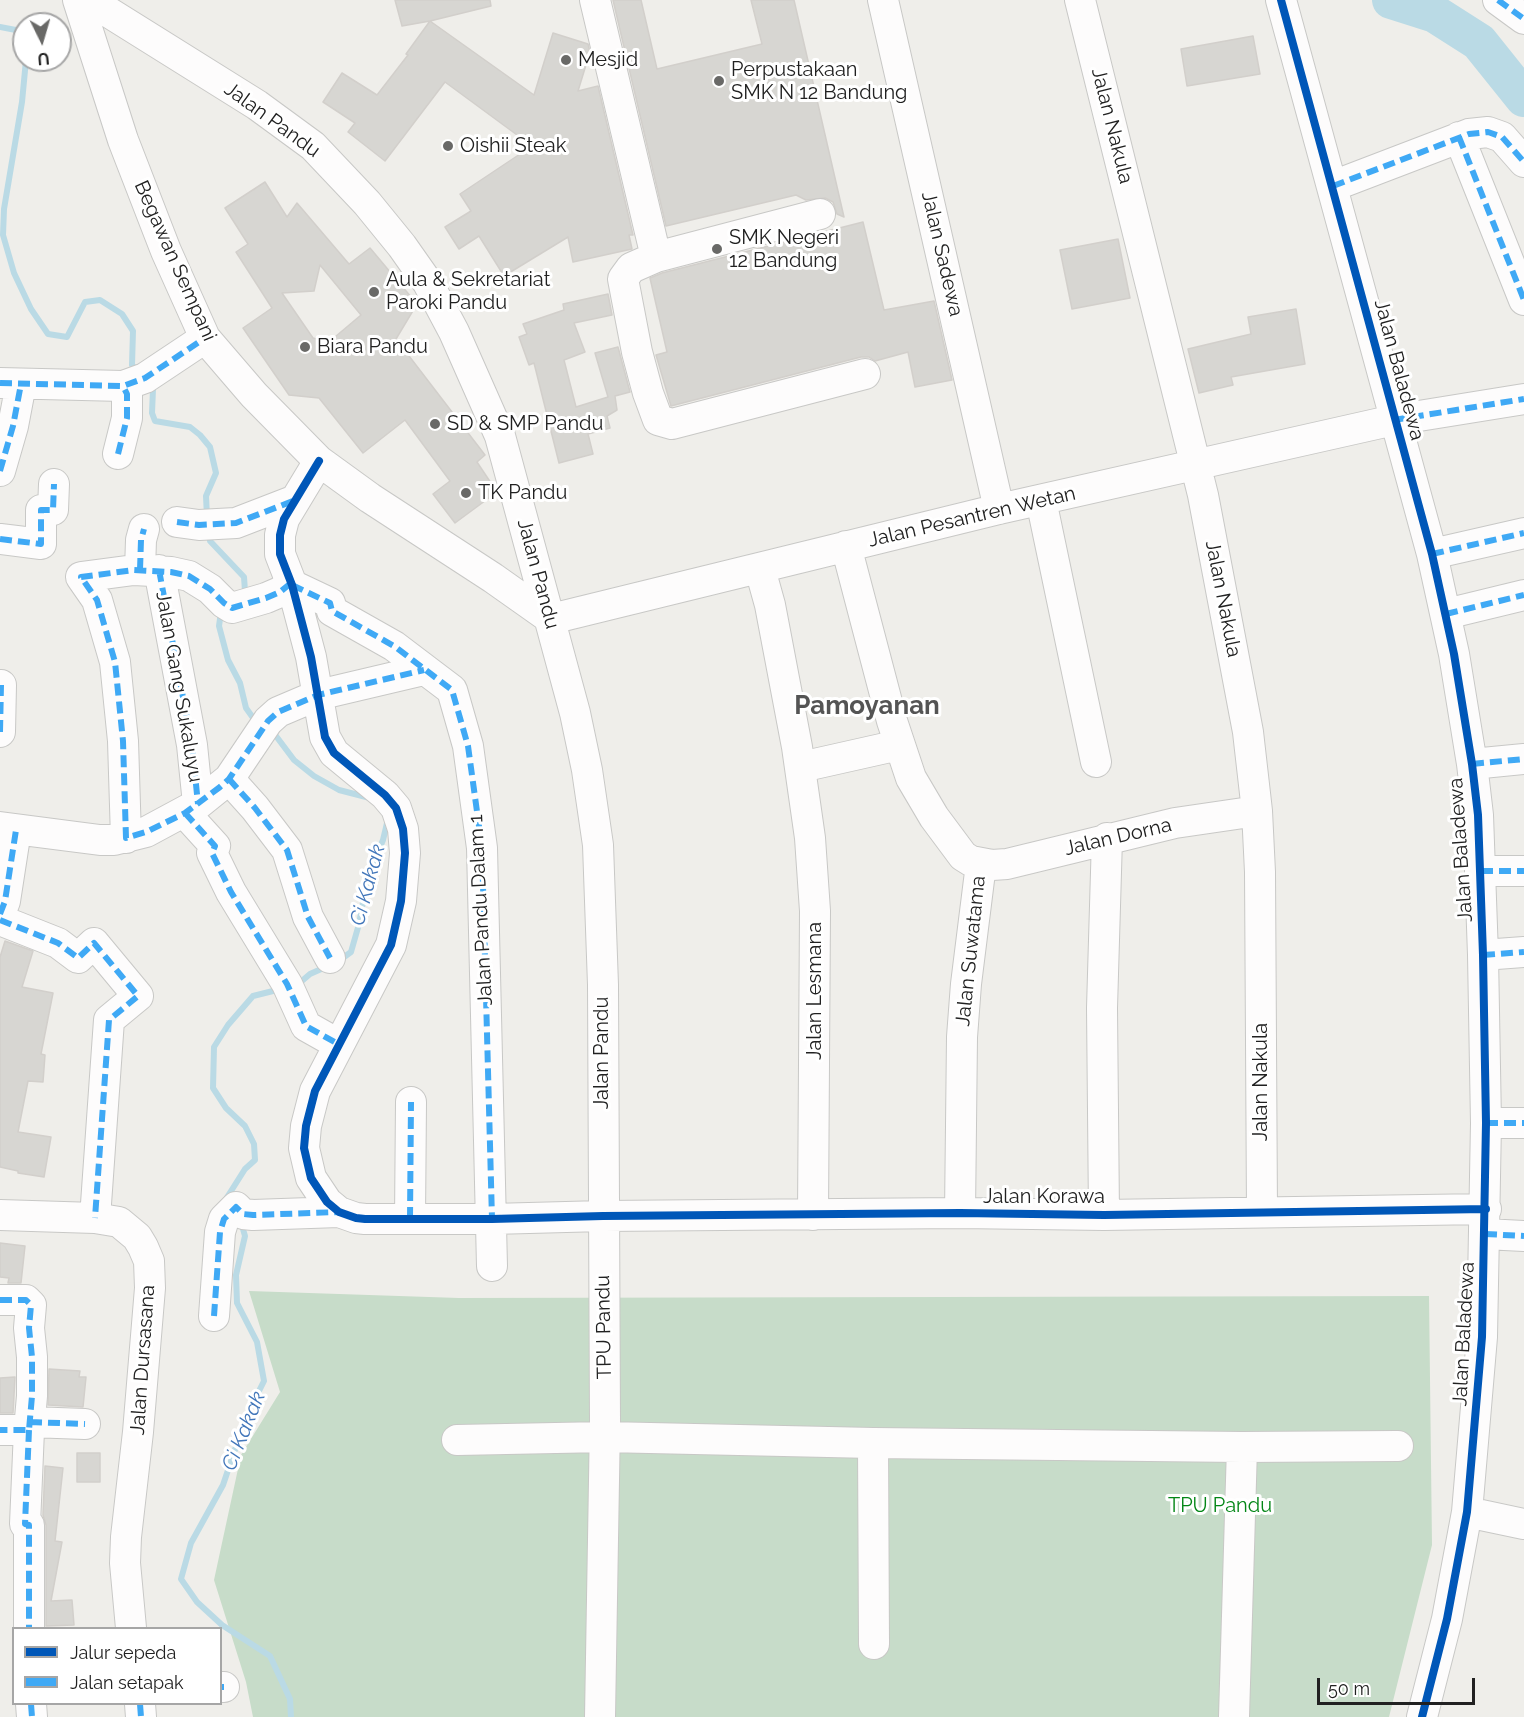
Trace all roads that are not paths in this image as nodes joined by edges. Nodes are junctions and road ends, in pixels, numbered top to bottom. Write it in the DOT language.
graph roads {
  1 [pos="78,0"];
  2 [pos="89,0"];
  3 [pos="595,0"];
  4 [pos="883,0"];
  5 [pos="1080,0"];
  6 [pos="1281,0"];
  7 [pos="1498,0"];
  8 [pos="1524,19"];
  9 [pos="1459,137"];
  10 [pos="1524,162"];
  11 [pos="1333,186"];
  12 [pos="820,214"];
  13 [pos="656,257"];
  14 [pos="1524,300"];
  15 [pos="206,338"];
  16 [pos="865,374"];
  17 [pos="132,383"];
  18 [pos="10,384"];
  19 [pos="1524,399"];
  20 [pos="1394,420"];
  21 [pos="118,454"];
  22 [pos="319,462"];
  23 [pos="1196,466"];
  24 [pos="0,471"];
  25 [pos="54,484"];
  26 [pos="1041,500"];
  27 [pos="293,501"];
  28 [pos="999,509"];
  29 [pos="199,524"];
  30 [pos="144,529"];
  31 [pos="1524,533"];
  32 [pos="0,539"];
  33 [pos="846,546"];
  34 [pos="1432,554"];
  35 [pos="760,569"];
  36 [pos="150,570"];
  37 [pos="292,584"];
  38 [pos="1524,595"];
  39 [pos="1446,614"];
  40 [pos="551,619"];
  41 [pos="424,670"];
  42 [pos="1,685"];
  43 [pos="318,695"];
  44 [pos="0,732"];
  45 [pos="899,745"];
  46 [pos="1524,759"];
  47 [pos="1096,762"];
  48 [pos="1472,764"];
  49 [pos="801,767"];
  50 [pos="229,779"];
  51 [pos="192,808"];
  52 [pos="1257,811"];
  53 [pos="8,828"];
  54 [pos="126,838"];
  55 [pos="1107,838"];
  56 [pos="981,864"];
  57 [pos="1481,871"];
  58 [pos="1524,871"];
  59 [pos="1,909"];
  60 [pos="1524,952"];
  61 [pos="1484,955"];
  62 [pos="330,958"];
  63 [pos="338,1044"];
  64 [pos="411,1102"];
  65 [pos="1486,1123"];
  66 [pos="1524,1123"];
  67 [pos="339,1212"];
  68 [pos="1262,1212"];
  69 [pos="960,1213"];
  70 [pos="0,1215"];
  71 [pos="813,1215"];
  72 [pos="1104,1215"];
  73 [pos="603,1216"];
  74 [pos="95,1218"];
  75 [pos="410,1219"];
  76 [pos="492,1219"];
  77 [pos="1485,1221"];
  78 [pos="1524,1236"];
  79 [pos="492,1266"];
  80 [pos="0,1300"];
  81 [pos="214,1316"];
  82 [pos="85,1424"];
  83 [pos="20,1427"];
  84 [pos="605,1437"];
  85 [pos="457,1440"];
  86 [pos="873,1443"];
  87 [pos="1398,1446"];
  88 [pos="1242,1447"];
  89 [pos="1467,1512"];
  90 [pos="1524,1524"];
  91 [pos="29,1627"];
  92 [pos="131,1627"];
  93 [pos="874,1644"];
  94 [pos="600,1717"];
  95 [pos="1234,1717"];
  96 [pos="1422,1717"];
  1 -- 15 [label="street, Begawan Sempani"];
  2 -- 40 [label="street, Jalan Pandu"];
  3 -- 13 [label="street"];
  4 -- 28 [label="street, Jalan Sadewa"];
  5 -- 23 [label="street, Jalan Nakula"];
  6 -- 11 [label="street, Jalan Baladewa"];
  7 -- 8 [label="street"];
  9 -- 10 [label="street"];
  9 -- 11 [label="street"];
  9 -- 14 [label="street"];
  11 -- 20 [label="street, Jalan Baladewa"];
  12 -- 13 [label="street"];
  13 -- 16 [label="street"];
  15 -- 17 [label="street"];
  15 -- 22 [label="street, Begawan Sempani"];
  17 -- 18 [label="street"];
  17 -- 21 [label="street"];
  18 -- 24 [label="street"];
  19 -- 20 [label="street, Jalan Pesantren Wetan"];
  20 -- 23 [label="street, Jalan Pesantren Wetan"];
  20 -- 34 [label="street, Jalan Baladewa"];
  22 -- 27 [label="street"];
  22 -- 40 [label="street, Begawan Sempani"];
  23 -- 26 [label="street, Jalan Pesantren Wetan"];
  23 -- 52 [label="street, Jalan Nakula"];
  25 -- 32 [label="street"];
  26 -- 28 [label="street, Jalan Pesantren Wetan"];
  26 -- 47 [label="street"];
  27 -- 29 [label="street"];
  27 -- 37 [label="street"];
  28 -- 33 [label="street, Jalan Pesantren Wetan"];
  30 -- 36 [label="street, Jalan Gang Sukaluyu"];
  31 -- 34 [label="street"];
  33 -- 35 [label="street, Jalan Pesantren Wetan"];
  33 -- 45 [label="street, Jalan Suwatama"];
  34 -- 39 [label="street, Jalan Baladewa"];
  35 -- 40 [label="street, Jalan Pesantren Wetan"];
  35 -- 49 [label="street, Jalan Lesmana"];
  36 -- 37 [label="street"];
  36 -- 51 [label="street, Jalan Gang Sukaluyu"];
  36 -- 54 [label="street"];
  37 -- 41 [label="street, Jalan Pandu Dalam 1"];
  37 -- 43 [label="street"];
  38 -- 39 [label="street"];
  39 -- 48 [label="street, Jalan Baladewa"];
  40 -- 73 [label="street, Jalan Pandu"];
  41 -- 43 [label="street"];
  41 -- 76 [label="street, Jalan Pandu Dalam 1"];
  42 -- 44 [label="street"];
  43 -- 50 [label="street"];
  43 -- 63 [label="street"];
  45 -- 49 [label="street"];
  45 -- 56 [label="street, Jalan Suwatama"];
  46 -- 48 [label="street"];
  48 -- 57 [label="street, Jalan Baladewa"];
  49 -- 71 [label="street, Jalan Lesmana"];
  50 -- 51 [label="street"];
  50 -- 62 [label="street"];
  51 -- 54 [label="street"];
  51 -- 63 [label="street"];
  52 -- 55 [label="street, Jalan Dorna"];
  52 -- 68 [label="street, Jalan Nakula"];
  53 -- 54 [label="street"];
  53 -- 59 [label="street"];
  55 -- 56 [label="street, Jalan Dorna"];
  55 -- 72 [label="street"];
  56 -- 69 [label="street, Jalan Suwatama"];
  57 -- 58 [label="street"];
  57 -- 61 [label="street, Jalan Baladewa"];
  59 -- 74 [label="street"];
  60 -- 61 [label="street"];
  61 -- 65 [label="street, Jalan Baladewa"];
  63 -- 67 [label="street"];
  64 -- 75 [label="street"];
  65 -- 66 [label="street"];
  65 -- 77 [label="street, Jalan Baladewa"];
  67 -- 75 [label="street"];
  67 -- 81 [label="street"];
  68 -- 72 [label="street, Jalan Korawa"];
  68 -- 77 [label="street, Jalan Korawa"];
  69 -- 71 [label="street, Jalan Korawa"];
  69 -- 72 [label="street, Jalan Korawa"];
  70 -- 74 [label="street, Jalan Dursasana"];
  71 -- 73 [label="street, Jalan Korawa"];
  73 -- 76 [label="street"];
  73 -- 84 [label="street, TPU Pandu"];
  74 -- 92 [label="street, Jalan Dursasana"];
  75 -- 76 [label="street"];
  76 -- 79 [label="street, Jalan Pandu Dalam 1"];
  77 -- 78 [label="street, Jalan Korawa"];
  77 -- 89 [label="street, Jalan Baladewa"];
  80 -- 83 [label="street"];
  82 -- 83 [label="street"];
  83 -- 91 [label="street"];
  84 -- 85 [label="street"];
  84 -- 86 [label="street"];
  84 -- 94 [label="street, TPU Pandu"];
  86 -- 88 [label="street"];
  86 -- 93 [label="street"];
  87 -- 88 [label="street"];
  88 -- 95 [label="street"];
  89 -- 90 [label="street"];
  89 -- 96 [label="street, Jalan Baladewa"];
}
